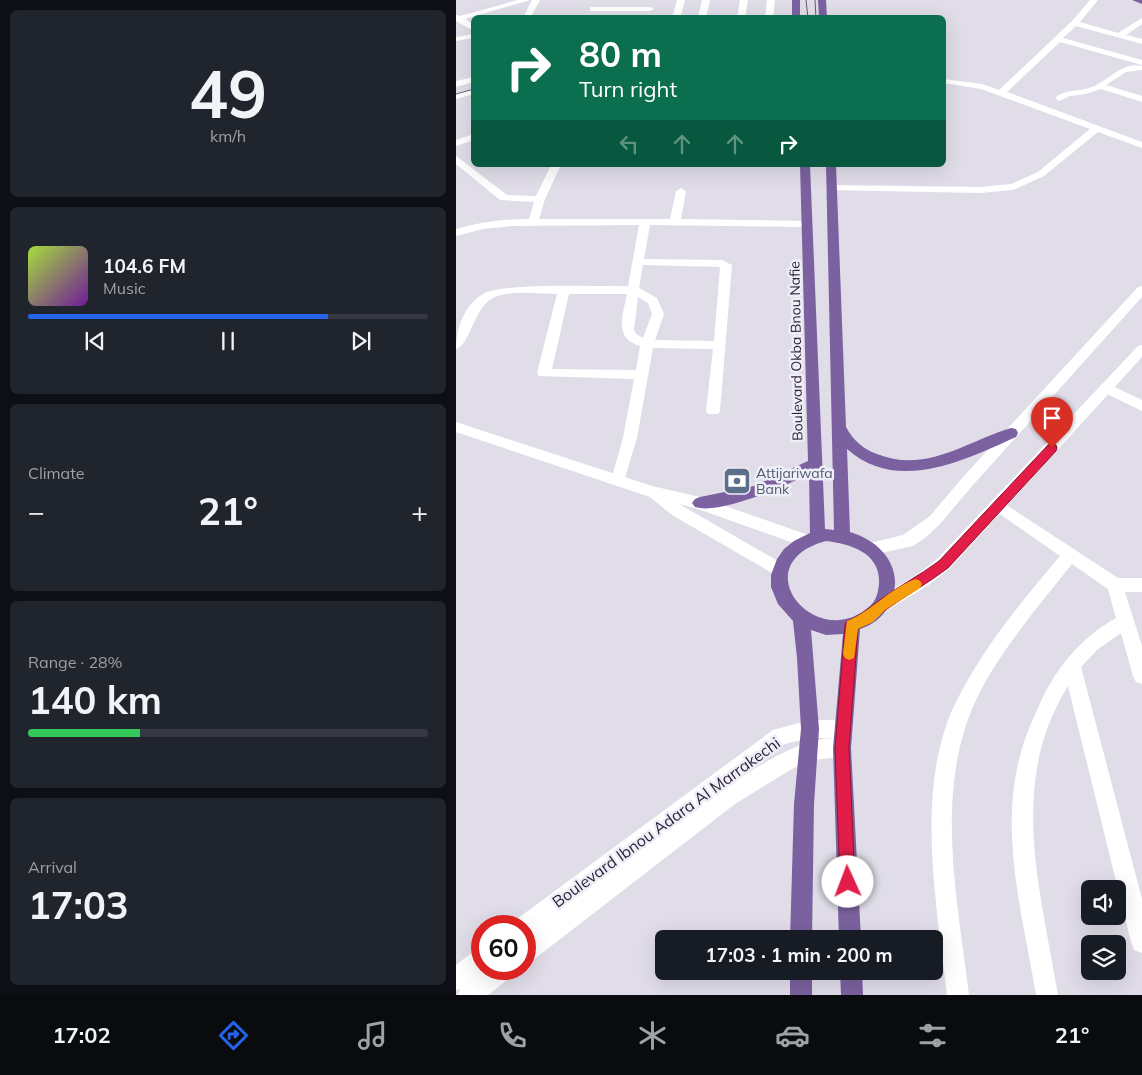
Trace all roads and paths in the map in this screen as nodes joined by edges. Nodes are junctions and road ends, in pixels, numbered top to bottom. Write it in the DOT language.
graph roads {
  1 [pos="526,0"];
  2 [pos="536,0"];
  3 [pos="597,0"];
  4 [pos="653,0"];
  5 [pos="681,0"];
  6 [pos="706,0"];
  7 [pos="744,0"];
  8 [pos="771,0"];
  9 [pos="796,0"];
  10 [pos="822,0"];
  11 [pos="1094,0"];
  12 [pos="1136,0"];
  13 [pos="1142,2"];
  14 [pos="593,9"];
  15 [pos="650,9"];
  16 [pos="478,15"];
  17 [pos="528,15"];
  18 [pos="590,15"];
  19 [pos="649,15"];
  20 [pos="677,15"];
  21 [pos="703,15"];
  22 [pos="742,15"];
  23 [pos="769,15"];
  24 [pos="796,15"];
  25 [pos="824,15"];
  26 [pos="471,17"];
  27 [pos="459,21"];
  28 [pos="1142,21"];
  29 [pos="1074,23"];
  30 [pos="471,27"];
  31 [pos="471,36"];
  32 [pos="1119,36"];
  33 [pos="456,39"];
  34 [pos="1058,39"];
  35 [pos="1142,42"];
  36 [pos="1141,66"];
  37 [pos="471,80"];
  38 [pos="946,81"];
  39 [pos="456,84"];
  40 [pos="1100,86"];
  41 [pos="1110,89"];
  42 [pos="471,92"];
  43 [pos="1001,93"];
  44 [pos="456,96"];
  45 [pos="1059,98"];
  46 [pos="1142,99"];
  47 [pos="1096,129"];
  48 [pos="471,138"];
  49 [pos="456,143"];
  50 [pos="1142,145"];
  51 [pos="456,159"];
  52 [pos="555,167"];
  53 [pos="804,167"];
  54 [pos="831,167"];
  55 [pos="831,188"];
  56 [pos="681,191"];
  57 [pos="540,199"];
  58 [pos="645,221"];
  59 [pos="676,221"];
  60 [pos="532,223"];
  61 [pos="808,224"];
  62 [pos="458,230"];
  63 [pos="640,262"];
  64 [pos="634,290"];
  65 [pos="1142,290"];
  66 [pos="564,291"];
  67 [pos="648,344"];
  68 [pos="456,345"];
  69 [pos="720,345"];
  70 [pos="1142,349"];
  71 [pos="642,375"];
  72 [pos="1106,388"];
  73 [pos="1142,406"];
  74 [pos="713,410"];
  75 [pos="838,422"];
  76 [pos="456,427"];
  77 [pos="1011,433"];
  78 [pos="814,464"];
  79 [pos="618,480"];
  80 [pos="652,492"];
  81 [pos="700,503"];
  82 [pos="999,506"];
  83 [pos="842,535"];
  84 [pos="811,538"];
  85 [pos="872,549"];
  86 [pos="1070,555"];
  87 [pos="780,570"];
  88 [pos="1142,584"];
  89 [pos="1115,585"];
  90 [pos="880,606"];
  91 [pos="801,618"];
  92 [pos="1126,621"];
  93 [pos="852,625"];
  94 [pos="1072,665"];
  95 [pos="1142,676"];
  96 [pos="810,729"];
  97 [pos="843,739"];
  98 [pos="809,751"];
  99 [pos="536,919"];
  100 [pos="801,930"];
  101 [pos="850,930"];
  102 [pos="1142,942"];
  103 [pos="536,944"];
  104 [pos="471,967"];
  105 [pos="456,979"];
  106 [pos="489,980"];
  107 [pos="801,980"];
  108 [pos="851,980"];
  109 [pos="469,995"];
  110 [pos="801,995"];
  111 [pos="852,995"];
  112 [pos="958,995"];
  113 [pos="1048,995"];
  1 -- 16 [label="street"];
  2 -- 17 [label="street"];
  3 -- 14 [label="street"];
  4 -- 15 [label="street"];
  5 -- 20 [label="street"];
  6 -- 21 [label="street"];
  7 -- 22 [label="street"];
  8 -- 23 [label="street"];
  9 -- 24 [label="main road"];
  10 -- 25 [label="main road"];
  11 -- 29 [label="street"];
  12 -- 13 [label="main road"];
  14 -- 15 [label="street"];
  14 -- 18 [label="street"];
  15 -- 19 [label="street"];
  26 -- 27 [label="street"];
  27 -- 30 [label="street"];
  28 -- 32 [label="street"];
  29 -- 32 [label="street"];
  29 -- 34 [label="street"];
  31 -- 33 [label="street"];
  32 -- 35 [label="street"];
  34 -- 36 [label="street"];
  34 -- 43 [label="street"];
  36 -- 40 [label="street"];
  36 -- 41 [label="street"];
  37 -- 39 [label="street"];
  38 -- 43 [label="street"];
  40 -- 41 [label="street"];
  40 -- 45 [label="street"];
  41 -- 46 [label="street"];
  42 -- 44 [label="street"];
  43 -- 47 [label="street"];
  47 -- 50 [label="street"];
  47 -- 55 [label="street"];
  48 -- 49 [label="street"];
  51 -- 57 [label="street"];
  52 -- 57 [label="street"];
  53 -- 61 [label="main road, Boulevard Okba Bnou Nafie"];
  54 -- 55 [label="main road"];
  55 -- 75 [label="main road"];
  56 -- 59 [label="street"];
  57 -- 60 [label="street"];
  58 -- 59 [label="street"];
  58 -- 60 [label="street"];
  58 -- 63 [label="street"];
  59 -- 61 [label="street"];
  60 -- 62 [label="street"];
  61 -- 78 [label="main road, Boulevard Okba Bnou Nafie"];
  63 -- 64 [label="street"];
  63 -- 69 [label="street"];
  64 -- 66 [label="street"];
  64 -- 67 [label="street"];
  64 -- 67 [label="street"];
  65 -- 77 [label="street"];
  66 -- 68 [label="street"];
  66 -- 71 [label="street"];
  67 -- 69 [label="street"];
  67 -- 71 [label="street"];
  69 -- 74 [label="street"];
  70 -- 72 [label="street"];
  71 -- 79 [label="street"];
  72 -- 73 [label="street"];
  72 -- 82 [label="street"];
  75 -- 77 [label="main road"];
  75 -- 83 [label="main road"];
  76 -- 79 [label="street"];
  77 -- 85 [label="street"];
  78 -- 81 [label="main road"];
  78 -- 84 [label="main road, Boulevard Okba Bnou Nafie"];
  79 -- 80 [label="street"];
  80 -- 81 [label="street"];
  80 -- 87 [label="street"];
  81 -- 84 [label="street"];
  82 -- 86 [label="street"];
  82 -- 90 [label="street"];
  83 -- 84 [label="main road"];
  83 -- 85 [label="main road"];
  84 -- 87 [label="main road"];
  85 -- 90 [label="main road"];
  86 -- 89 [label="street"];
  86 -- 112 [label="street"];
  87 -- 91 [label="main road"];
  88 -- 89 [label="street"];
  89 -- 92 [label="street"];
  90 -- 93 [label="main road"];
  91 -- 93 [label="main road"];
  91 -- 96 [label="main road"];
  92 -- 94 [label="street"];
  92 -- 95 [label="street"];
  93 -- 97 [label="main road"];
  94 -- 102 [label="street"];
  94 -- 113 [label="street"];
  96 -- 97 [label="street, Boulevard Ibnou Adara Al Marrakechi"];
  96 -- 98 [label="main road"];
  96 -- 99 [label="street, Boulevard Ibnou Adara Al Marrakechi"];
  97 -- 98 [label="street, Boulevard Ibnou Adara Al Marrakechi"];
  97 -- 101 [label="main road"];
  98 -- 100 [label="main road"];
  98 -- 103 [label="street, Boulevard Ibnou Adara Al Marrakechi"];
  104 -- 105 [label="street"];
  106 -- 109 [label="street"];
  107 -- 110 [label="main road"];
  108 -- 111 [label="main road"];
}
